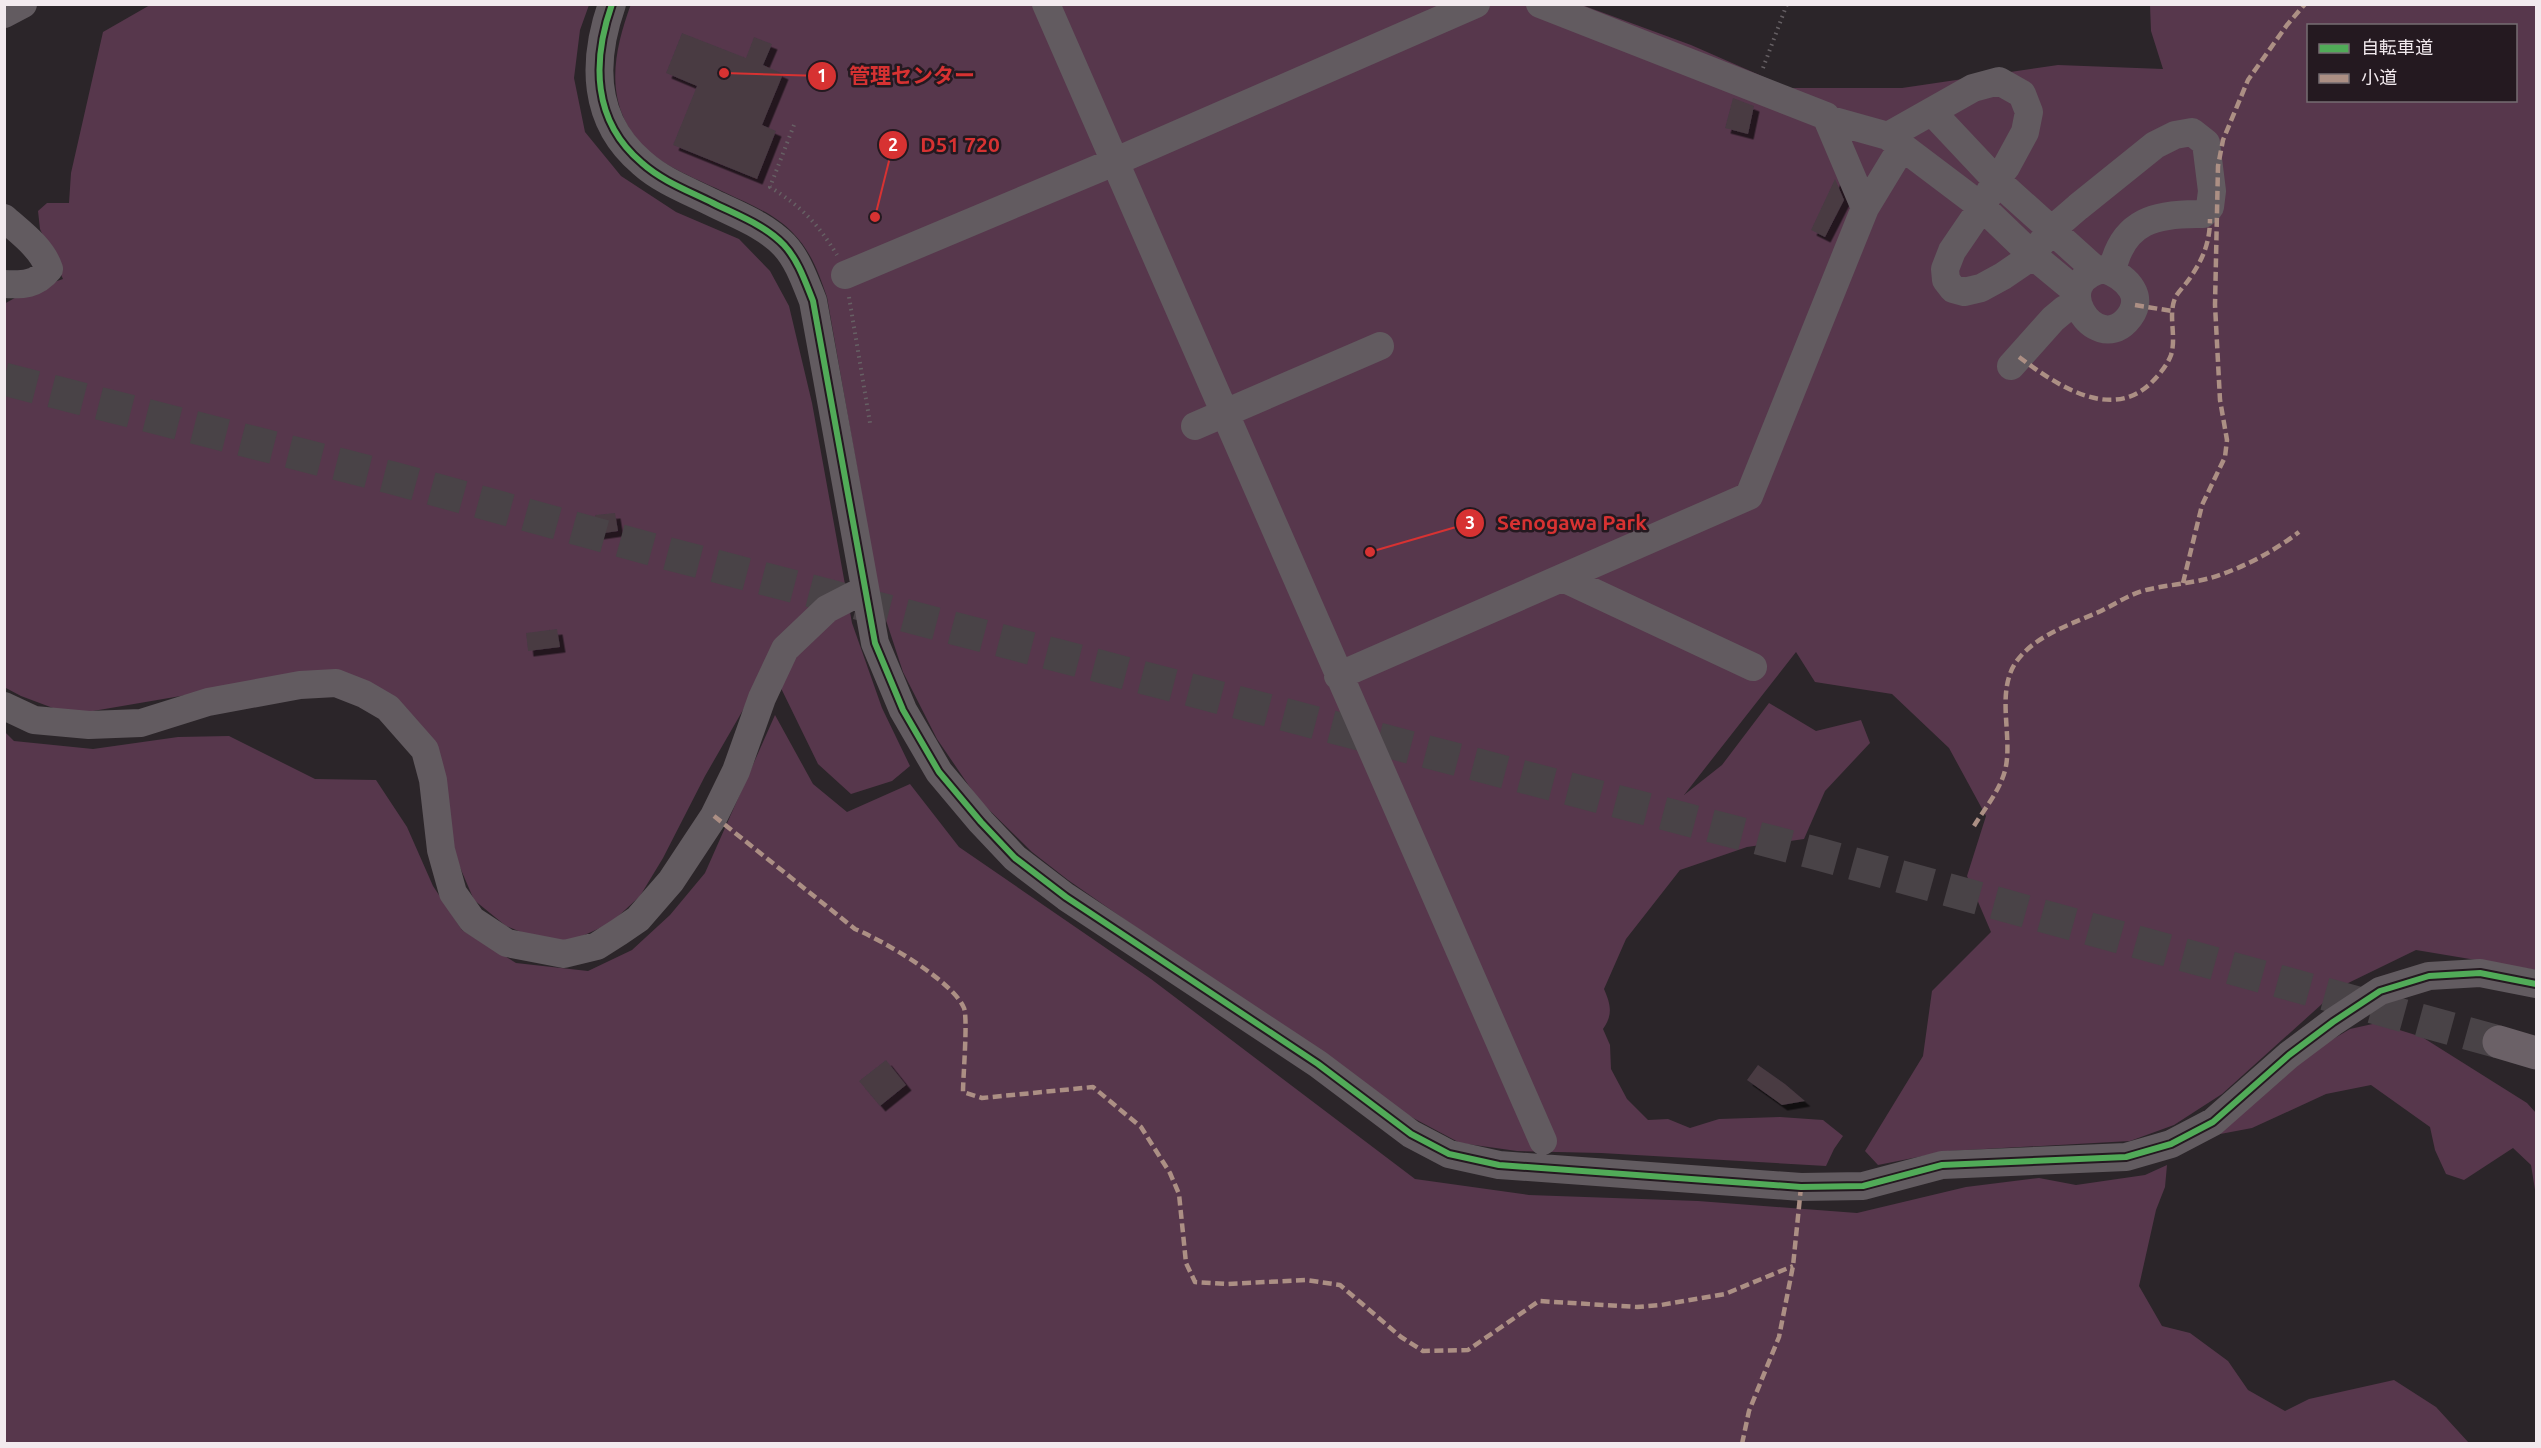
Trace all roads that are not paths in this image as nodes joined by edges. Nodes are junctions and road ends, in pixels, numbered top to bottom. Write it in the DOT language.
graph roads {
  1 [pos="23,4"];
  2 [pos="612,4"];
  3 [pos="1046,4"];
  4 [pos="1476,4"];
  5 [pos="1540,4"];
  6 [pos="4,14"];
  7 [pos="1932,112"];
  8 [pos="1827,119"];
  9 [pos="1895,141"];
  10 [pos="1114,162"];
  11 [pos="1996,180"];
  12 [pos="1982,207"];
  13 [pos="1865,208"];
  14 [pos="4,218"];
  15 [pos="2051,232"];
  16 [pos="2031,254"];
  17 [pos="2104,272"];
  18 [pos="845,275"];
  19 [pos="4,284"];
  20 [pos="2078,300"];
  21 [pos="1380,346"];
  22 [pos="2011,366"];
  23 [pos="1224,414"];
  24 [pos="1195,426"];
  25 [pos="1563,578"];
  26 [pos="864,590"];
  27 [pos="1752,667"];
  28 [pos="1338,676"];
  29 [pos="4,706"];
  30 [pos="2536,984"];
  31 [pos="2499,1042"];
  32 [pos="2536,1053"];
  33 [pos="1543,1141"];
  1 -- 6 [label="street"];
  2 -- 26 [label="street"];
  3 -- 10 [label="street"];
  4 -- 10 [label="street"];
  5 -- 8 [label="street"];
  7 -- 9 [label="street"];
  7 -- 11 [label="street"];
  7 -- 11 [label="street"];
  8 -- 9 [label="street"];
  8 -- 13 [label="street"];
  9 -- 12 [label="street"];
  9 -- 13 [label="street"];
  10 -- 18 [label="street"];
  10 -- 23 [label="street"];
  11 -- 12 [label="street"];
  11 -- 15 [label="street"];
  12 -- 16 [label="street"];
  12 -- 16 [label="street"];
  13 -- 25 [label="street"];
  14 -- 19 [label="street"];
  15 -- 16 [label="street"];
  15 -- 17 [label="street"];
  15 -- 17 [label="street"];
  16 -- 20 [label="street"];
  17 -- 20 [label="street"];
  17 -- 20 [label="street"];
  20 -- 22 [label="street"];
  21 -- 23 [label="street"];
  23 -- 24 [label="street"];
  23 -- 28 [label="street"];
  25 -- 27 [label="street"];
  25 -- 28 [label="street"];
  26 -- 29 [label="street"];
  26 -- 30 [label="street"];
  28 -- 33 [label="street"];
  31 -- 32 [label="highway"];
}
